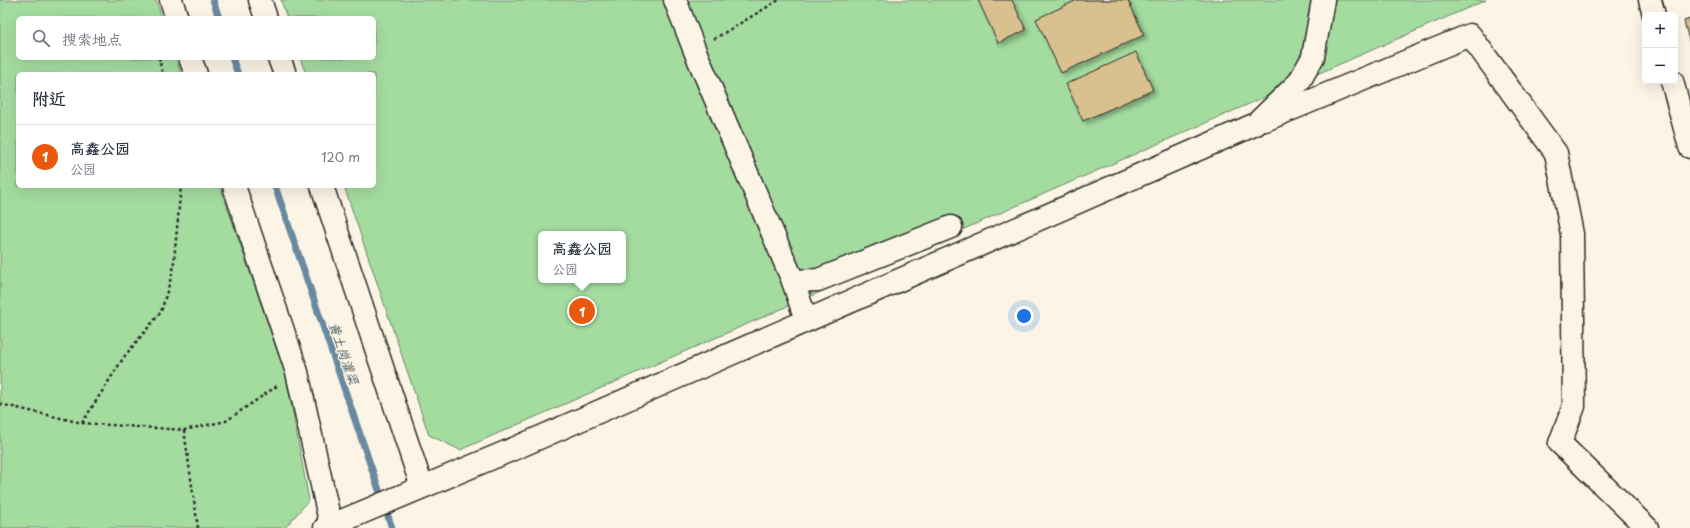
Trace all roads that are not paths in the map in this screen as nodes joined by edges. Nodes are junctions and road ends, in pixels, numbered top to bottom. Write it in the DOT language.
graph roads {
  1 [pos="171,0"];
  2 [pos="260,0"];
  3 [pos="675,0"];
  4 [pos="1323,0"];
  5 [pos="1650,0"];
  6 [pos="1653,12"];
  7 [pos="176,16"];
  8 [pos="265,16"];
  9 [pos="191,60"];
  10 [pos="280,60"];
  11 [pos="195,72"];
  12 [pos="284,72"];
  13 [pos="1673,84"];
  14 [pos="1256,124"];
  15 [pos="1687,125"];
  16 [pos="1690,147"];
  17 [pos="235,188"];
  18 [pos="323,188"];
  19 [pos="951,227"];
  20 [pos="793,281"];
  21 [pos="806,320"];
  22 [pos="415,490"];
  23 [pos="328,527"];
  24 [pos="1647,528"];
  1 -- 7 [label="street"];
  2 -- 8 [label="street"];
  3 -- 20 [label="street"];
  4 -- 14 [label="street"];
  5 -- 6 [label="street"];
  9 -- 11 [label="street"];
  10 -- 12 [label="street"];
  13 -- 15 [label="street"];
  14 -- 21 [label="street"];
  14 -- 24 [label="street"];
  15 -- 16 [label="street"];
  17 -- 23 [label="street"];
  18 -- 22 [label="street"];
  19 -- 20 [label="street"];
  20 -- 21 [label="street"];
  21 -- 22 [label="street"];
  22 -- 23 [label="street"];
}
